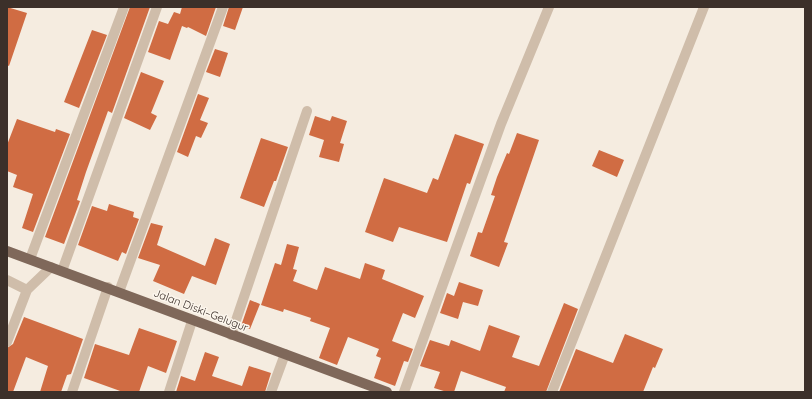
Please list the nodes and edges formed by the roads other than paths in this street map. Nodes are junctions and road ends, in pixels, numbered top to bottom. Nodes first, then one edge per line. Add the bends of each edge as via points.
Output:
1 (124, 7) edge
2 (157, 7) edge
3 (223, 7) edge
4 (549, 7) edge
5 (704, 7) edge
6 (307, 112) dead end
7 (7, 251) edge
8 (30, 259) junction
9 (51, 267) junction
10 (62, 271) junction
11 (7, 280) edge
12 (108, 288) junction
13 (27, 290) junction
14 (119, 292) junction
15 (192, 321) junction
16 (231, 335) junction
17 (7, 342) edge
18 (285, 354) junction
19 (72, 392) edge
20 (169, 392) edge
21 (271, 392) edge
22 (387, 392) edge
23 (404, 392) edge
24 (552, 392) edge

1 - 8 street
2 - 10 street
3 - 14 street
4 - 23 street via 501,124
5 - 24 street
6 - 16 street
7 - 8 main road, Jalan Diski–Gelugur
8 - 9 main road, Jalan Diski–Gelugur
9 - 10 main road, Jalan Diski–Gelugur
9 - 13 street
10 - 12 main road, Jalan Diski–Gelugur
11 - 13 street
12 - 14 main road, Jalan Diski–Gelugur
12 - 19 street
13 - 17 street
14 - 15 main road, Jalan Diski–Gelugur
15 - 16 main road, Jalan Diski–Gelugur
15 - 20 street
16 - 18 main road, Jalan Diski–Gelugur
18 - 21 street
18 - 22 main road, Jalan Diski–Gelugur

